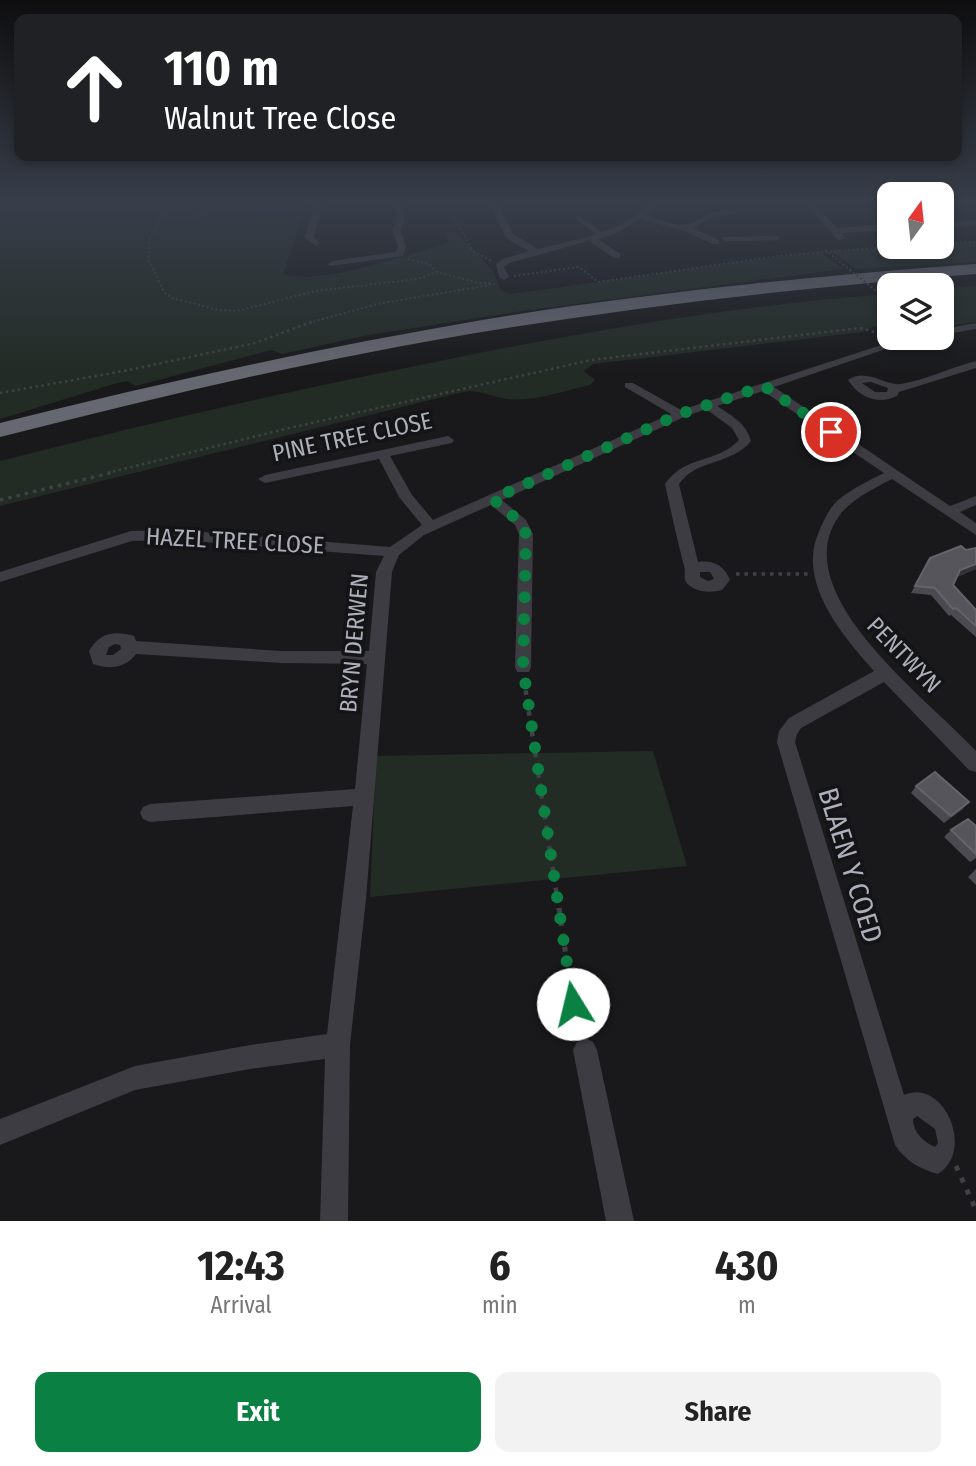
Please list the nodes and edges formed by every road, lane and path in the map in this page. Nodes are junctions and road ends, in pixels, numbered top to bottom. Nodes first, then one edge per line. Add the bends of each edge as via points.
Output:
1 (149, 261) edge
2 (353, 261) edge
3 (413, 261) edge
4 (491, 261) edge
5 (506, 261) edge
6 (747, 261) edge
7 (839, 261) edge
8 (333, 264) dead end
9 (499, 266) junction
10 (976, 269) edge
11 (437, 272) junction
12 (504, 277) joint
13 (976, 280) edge
14 (954, 282) edge
15 (877, 287) edge
16 (877, 291) edge
17 (976, 326) edge
18 (954, 330) edge
19 (877, 333) edge
20 (877, 350) edge
21 (976, 364) edge
22 (629, 384) dead end
23 (764, 386) junction
24 (898, 388) dead end
25 (0, 393) edge
26 (707, 405) junction
27 (680, 414) junction
28 (0, 430) edge
29 (448, 440) dead end
30 (0, 447) edge
31 (382, 453) junction
32 (893, 474) junction
33 (265, 479) dead end
34 (493, 499) junction
35 (0, 500) edge
36 (976, 500) edge
37 (949, 512) junction
38 (432, 527) junction
39 (976, 530) edge
40 (393, 552) junction
41 (721, 574) joint
42 (821, 574) junction
43 (0, 577) edge
44 (131, 647) dead end
45 (376, 658) junction
46 (523, 667) joint
47 (885, 673) junction
48 (976, 764) edge
49 (363, 797) junction
50 (150, 813) dead end
51 (338, 1045) junction
52 (584, 1050) joint
53 (900, 1123) junction
54 (0, 1132) edge
55 (950, 1152) junction
56 (976, 1210) edge
57 (334, 1221) edge
58 (620, 1221) edge

1 - 11 path via 172,299 237,311 316,291 417,279
2 - 8 street
3 - 11 path via 429,264
4 - 9 path
5 - 9 street
6 - 12 path via 598,282 579,267
7 - 16 path, bridge
9 - 12 street
10 - 28 highway via 719,292 492,325 228,377
11 - 25 path via 497,284 377,304 255,343
13 - 14 highway
15 - 30 highway via 655,313 504,337 223,393
17 - 18 street
19 - 35 path via 860,328 591,360
20 - 23 street, BRYN DERWEN
21 - 24 street
22 - 27 street via 648,389
23 - 26 street, BRYN DERWEN
23 - 32 street
26 - 27 street, BRYN DERWEN
26 - 41 street via 741,430 746,441 737,450 682,471 672,484 693,569 706,566
27 - 34 street, BRYN DERWEN
29 - 31 street, PINE TREE CLOSE
31 - 33 street, PINE TREE CLOSE
31 - 38 street via 405,497
32 - 37 street
32 - 42 street, PENTWYN via 856,494 835,513 821,544
34 - 38 street, BRYN DERWEN
34 - 46 street via 521,523 526,534
36 - 37 street
37 - 39 street
38 - 40 street, BRYN DERWEN
40 - 43 street, HAZEL TREE CLOSE via 146,535 117,538
40 - 45 street, BRYN DERWEN via 384,572
41 - 42 path
42 - 47 street, PENTWYN via 851,636
44 - 45 street
45 - 49 street, BRYN DERWEN
46 - 52 path via 573,1004
47 - 48 street, PENTWYN
47 - 53 street, BLAEN Y COED via 795,723 786,742
49 - 50 street
49 - 51 street, BRYN DERWEN
51 - 54 street via 135,1078
51 - 57 street, BRYN DERWEN
52 - 58 street
53 - 55 street via 906,1141 921,1157 938,1161
53 - 55 street via 900,1115 909,1105 932,1109 947,1124
55 - 56 path

